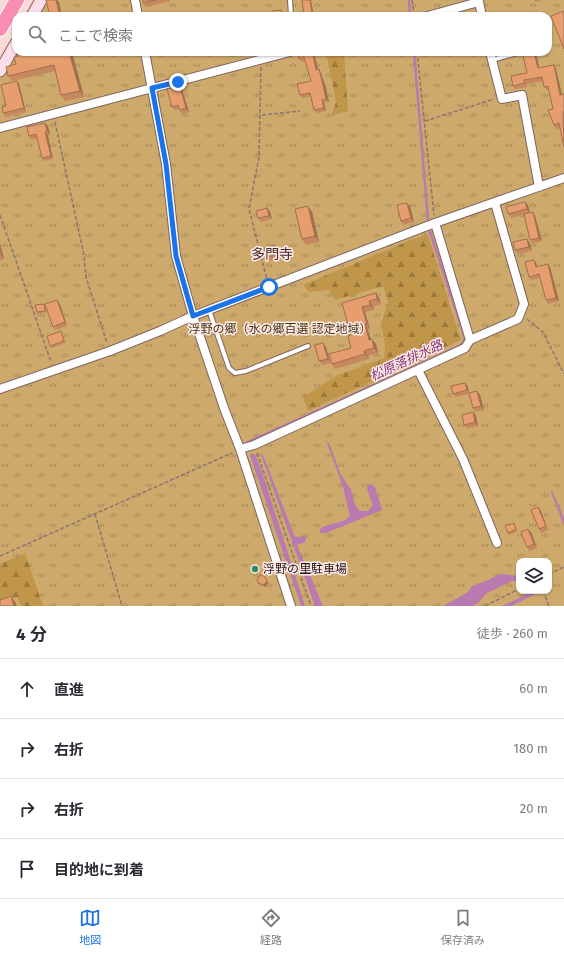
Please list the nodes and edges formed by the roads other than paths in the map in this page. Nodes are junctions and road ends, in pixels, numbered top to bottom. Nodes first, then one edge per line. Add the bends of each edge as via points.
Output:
1 (17, 0) edge
2 (41, 0) edge
3 (135, 0) edge
4 (290, 0) edge
5 (479, 1) edge
6 (34, 12) edge
7 (137, 12) edge
8 (291, 12) edge
9 (441, 12) edge
10 (481, 12) edge
11 (0, 29) edge
12 (12, 50) edge
13 (145, 56) edge
14 (273, 56) edge
15 (491, 56) edge
16 (0, 71) edge
17 (152, 88) junction
18 (0, 128) edge
19 (564, 178) edge
20 (539, 187) junction
21 (495, 203) junction
22 (435, 223) junction
23 (209, 310) junction
24 (193, 316) junction
25 (470, 340) junction
26 (308, 346) dead end
27 (418, 370) junction
28 (0, 390) edge
29 (240, 449) junction
30 (497, 543) dead end
31 (292, 606) edge

1 - 11 highway
2 - 6 street
3 - 7 street
4 - 8 lane
5 - 9 street
5 - 10 street
12 - 16 street
13 - 17 street
14 - 17 street
15 - 20 street via 502,99 522,95
17 - 18 street
17 - 24 street via 166,164 176,256
19 - 20 street
20 - 21 street
21 - 22 street
21 - 25 street via 524,304 518,319
22 - 23 street
22 - 25 street
23 - 24 street
23 - 26 lane via 229,368 235,373
24 - 28 street via 110,351
24 - 29 street
25 - 27 street via 465,348
27 - 29 street via 254,446
27 - 30 street via 463,459
29 - 31 street

